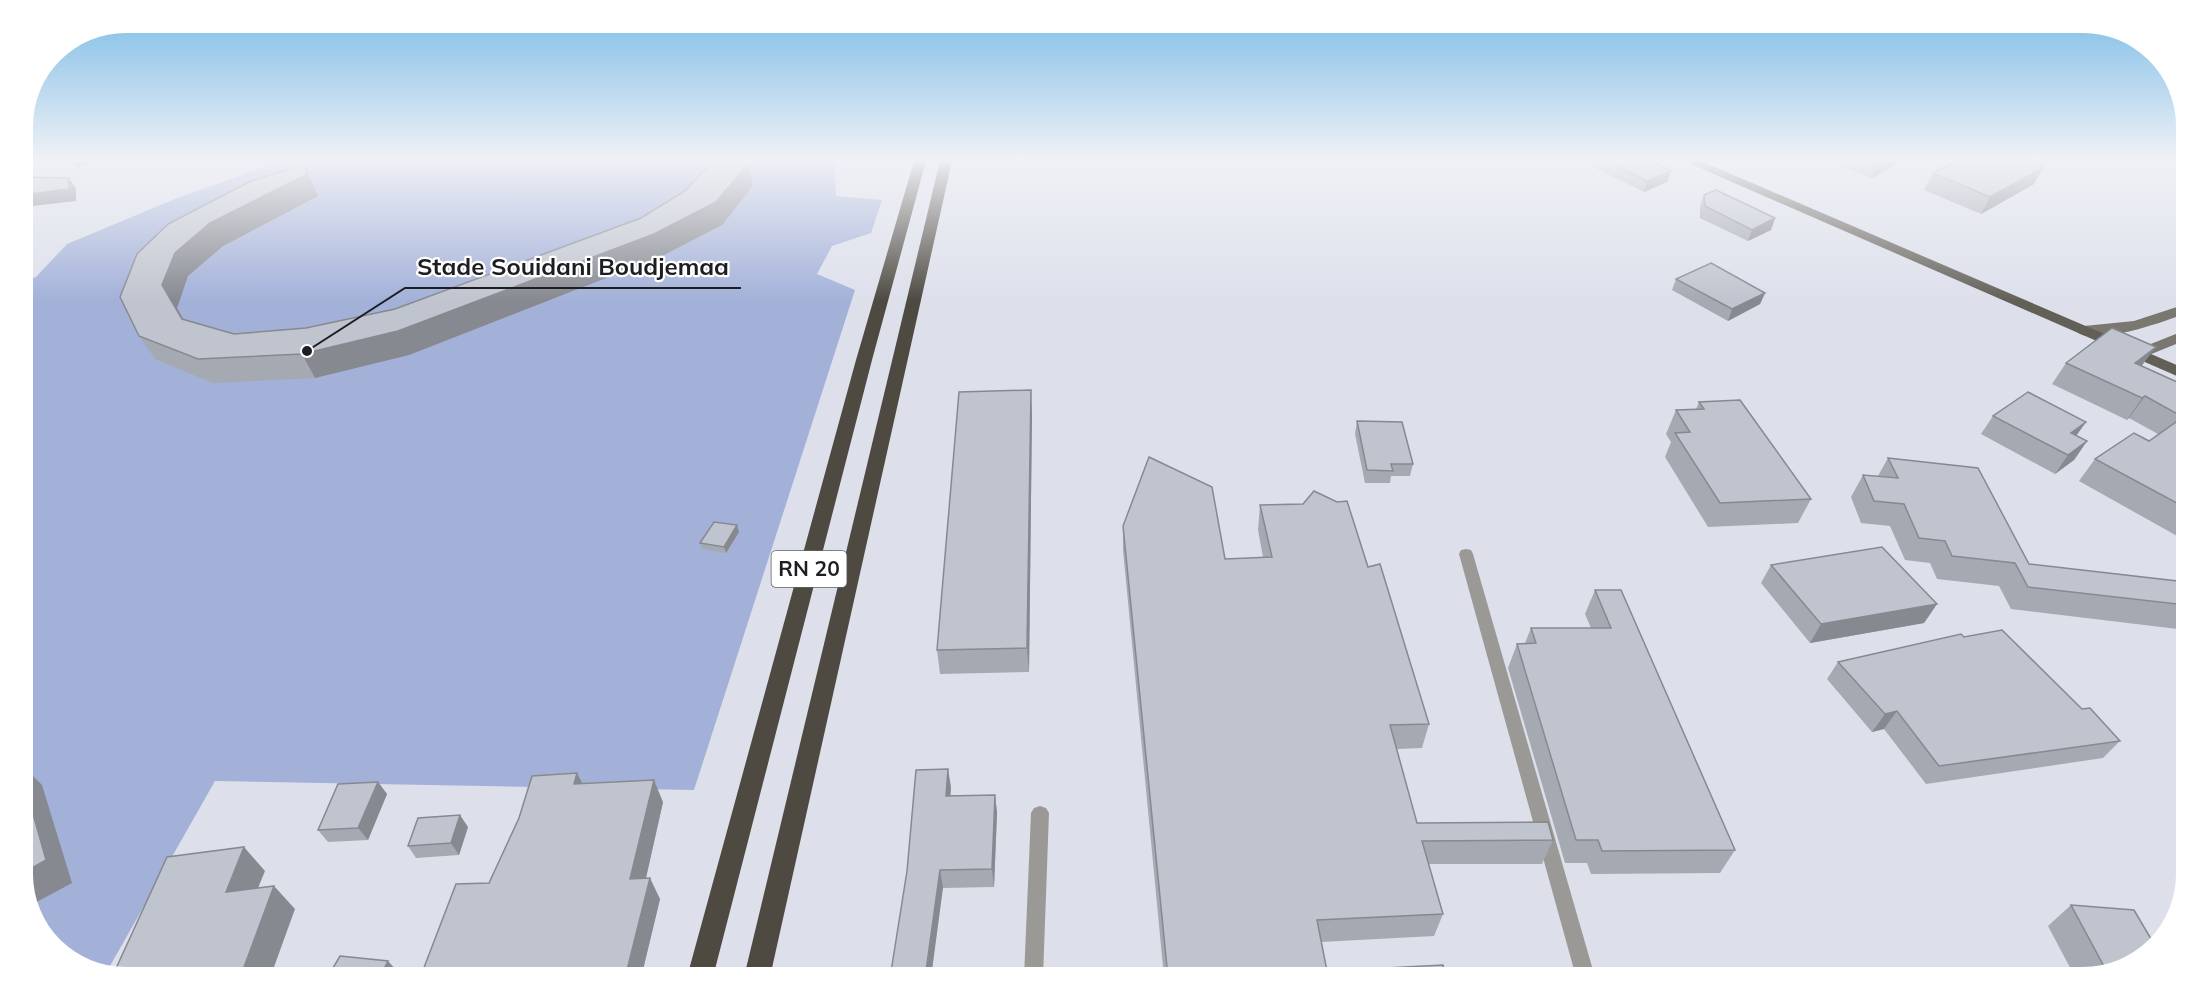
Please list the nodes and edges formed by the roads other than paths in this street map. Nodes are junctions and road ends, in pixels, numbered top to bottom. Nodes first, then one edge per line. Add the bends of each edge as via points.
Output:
1 (907, 208) edge
2 (935, 208) edge
3 (1798, 208) edge
4 (2176, 312) edge
5 (2084, 331) junction
6 (2176, 339) edge
7 (2139, 354) junction
8 (2176, 371) edge
9 (1466, 554) dead end
10 (1040, 813) dead end
11 (703, 967) edge
12 (760, 967) edge
13 (1033, 967) edge
14 (1583, 967) edge

1 - 11 highway, RN 20
2 - 12 highway, RN 20
3 - 5 main road
4 - 5 main road via 2120,330
5 - 7 main road
6 - 7 main road
7 - 8 main road
9 - 14 lane
10 - 13 lane

